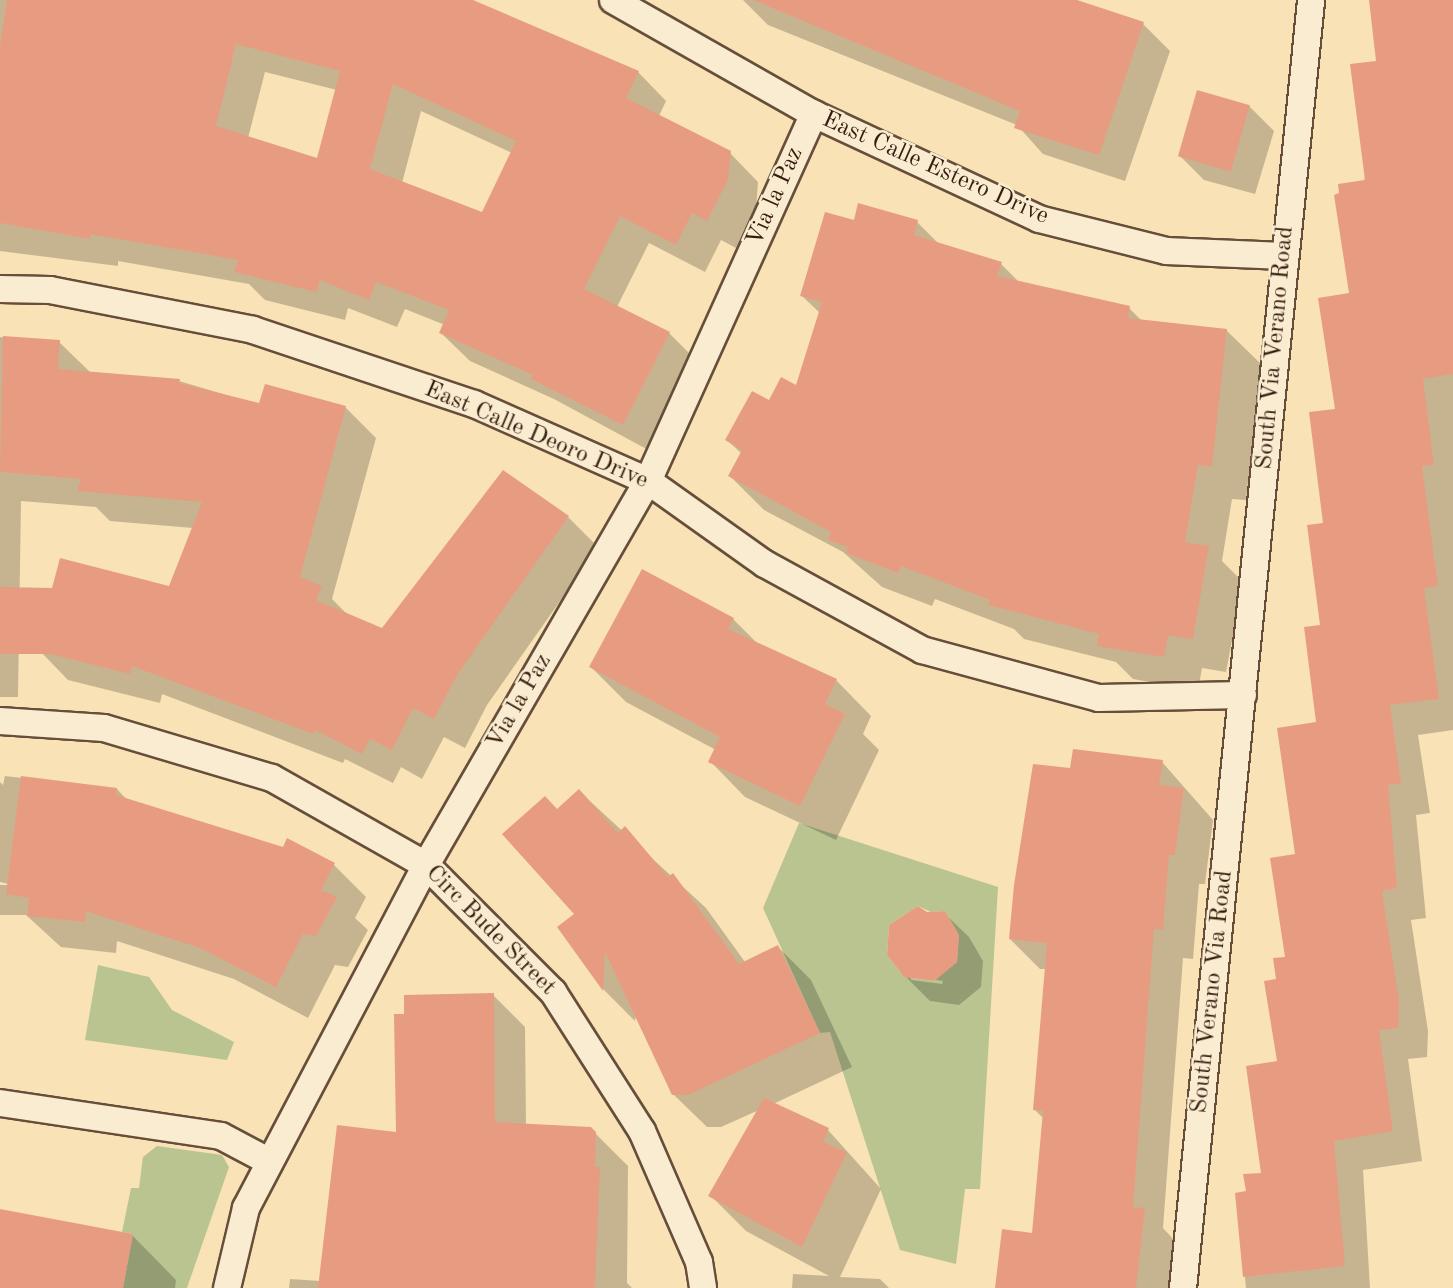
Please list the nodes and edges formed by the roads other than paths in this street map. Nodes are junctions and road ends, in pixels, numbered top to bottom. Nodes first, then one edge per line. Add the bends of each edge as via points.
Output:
1 (613, 0) edge
2 (1311, 0) edge
3 (814, 114) junction
4 (1284, 256) junction
5 (0, 289) edge
6 (648, 481) junction
7 (1243, 695) junction
8 (0, 721) edge
9 (426, 864) junction
10 (0, 1103) edge
11 (270, 1162) junction
12 (227, 1288) edge
13 (703, 1288) edge
14 (1183, 1288) edge

1 - 3 lane, East Calle Estero Drive
2 - 4 lane, South Via Verano Road
3 - 4 lane, East Calle Estero Drive via 1039,219 1166,251
3 - 6 lane, Via la Paz
4 - 7 lane, South Via Verano Road
5 - 6 lane, East Calle Deoro Drive via 50,289 253,330 474,404
6 - 7 lane, East Calle Deoro Drive via 765,564 922,650 1099,698
6 - 9 lane, Via la Paz
7 - 14 lane, South Verano Via Road
8 - 9 lane, Circ Bude Street via 104,728 272,778
9 - 11 lane, Via la Paz
9 - 13 lane, Circ Bude Street via 553,992 642,1131 699,1262
10 - 11 lane via 222,1136
11 - 12 lane, Via la Paz via 246,1208

